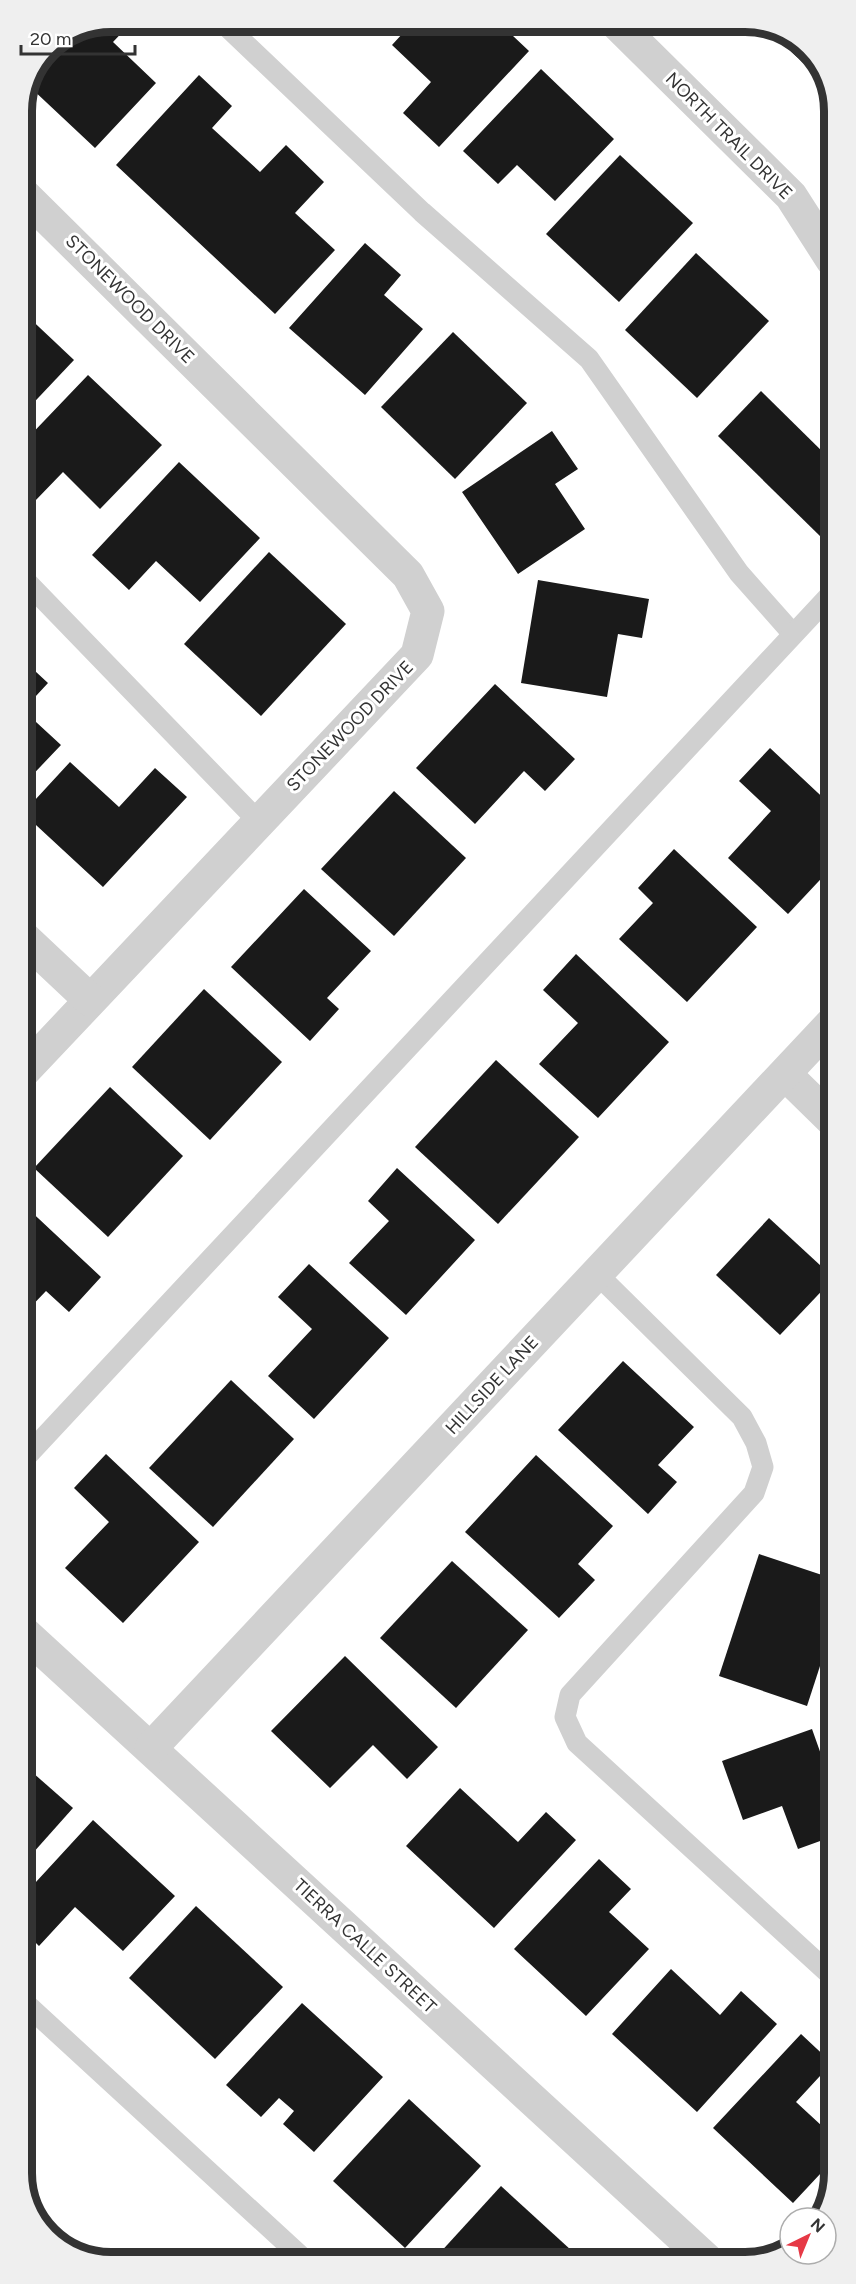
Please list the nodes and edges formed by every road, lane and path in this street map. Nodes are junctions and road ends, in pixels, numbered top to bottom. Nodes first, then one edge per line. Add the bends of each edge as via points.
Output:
1 (233, 32) edge
2 (625, 32) edge
3 (32, 203) edge
4 (824, 248) edge
5 (32, 587) edge
6 (824, 601) edge
7 (793, 634) junction
8 (259, 822) junction
9 (32, 945) edge
10 (90, 1000) junction
11 (824, 1032) edge
12 (32, 1061) edge
13 (785, 1074) junction
14 (824, 1112) edge
15 (597, 1274) junction
16 (32, 1450) edge
17 (32, 1640) edge
18 (151, 1748) junction
19 (824, 1969) edge
20 (32, 2009) edge
21 (295, 2252) edge
22 (698, 2252) edge

1 - 7 lane via 422,212 589,359 739,573
2 - 4 street, NORTH TRAIL DRIVE via 791,196
3 - 8 street, STONEWOOD DRIVE via 408,575 428,611 417,655
5 - 8 lane
6 - 7 lane
7 - 16 lane
8 - 10 street, STONEWOOD DRIVE
9 - 10 street
10 - 12 street, STONEWOOD DRIVE
11 - 13 street, HILLSIDE LANE
13 - 14 street
13 - 15 street, HILLSIDE LANE
15 - 18 street, HILLSIDE LANE
15 - 19 lane via 742,1417 763,1467 754,1493 570,1695 566,1717 577,1743
17 - 18 street, TIERRA CALLE STREET
18 - 22 street, TIERRA CALLE STREET
20 - 21 lane

